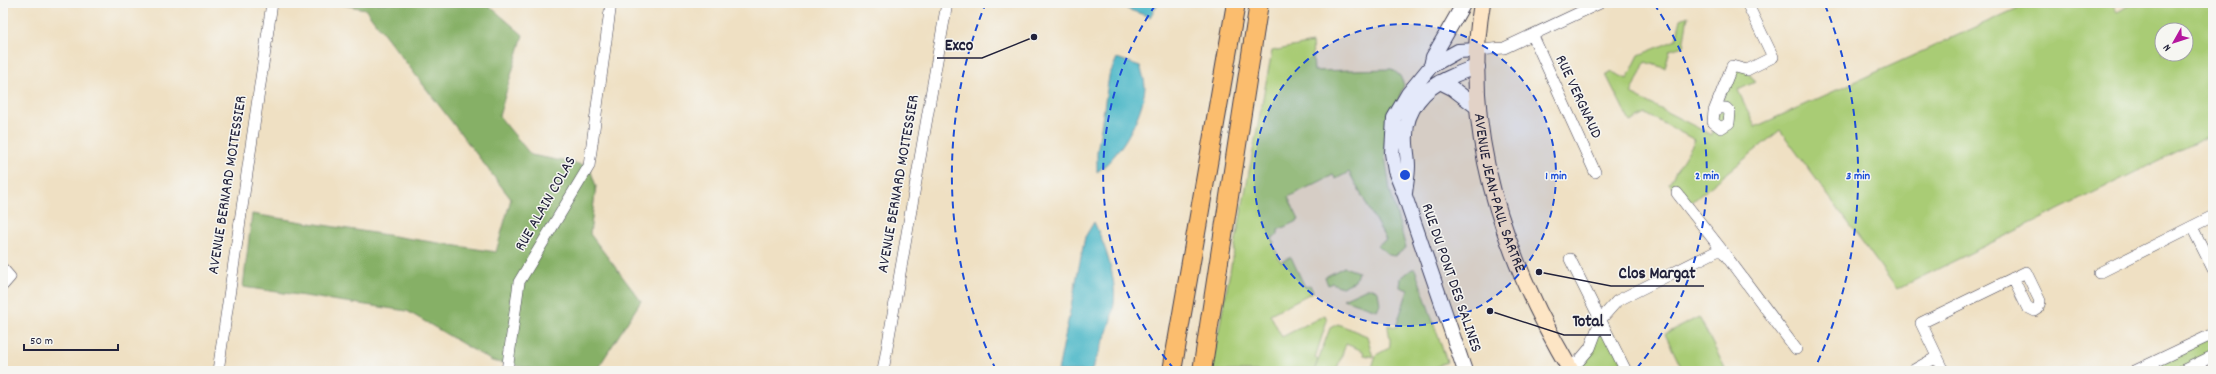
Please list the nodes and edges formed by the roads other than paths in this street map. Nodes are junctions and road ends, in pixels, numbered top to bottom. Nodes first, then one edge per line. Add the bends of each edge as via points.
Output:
1 (272, 3) edge
2 (611, 3) edge
3 (947, 3) edge
4 (1236, 3) edge
5 (1258, 3) edge
6 (1464, 3) edge
7 (1482, 3) edge
8 (1600, 3) edge
9 (1747, 3) edge
10 (1533, 36) junction
11 (1478, 50) junction
12 (1431, 66) junction
13 (1478, 67) junction
14 (1440, 82) junction
15 (1421, 88) junction
16 (1478, 108) junction
17 (1714, 111) dead end
18 (1595, 172) dead end
19 (1677, 193) dead end
20 (2213, 216) edge
21 (2192, 227) junction
22 (1721, 249) junction
23 (1570, 259) dead end
24 (2213, 269) edge
25 (2099, 273) dead end
26 (2012, 278) dead end
27 (1601, 319) junction
28 (2213, 334) edge
29 (1796, 349) dead end
30 (2213, 356) edge
31 (1937, 357) junction
32 (1570, 369) edge
33 (218, 371) edge
34 (507, 371) edge
35 (883, 371) edge
36 (1172, 371) edge
37 (1202, 371) edge
38 (1465, 371) edge
39 (1626, 371) edge
40 (1912, 371) edge
41 (1944, 371) edge
42 (2136, 371) edge
43 (2182, 371) edge

1 - 33 street, AVENUE BERNARD MOITESSIER
2 - 34 street, RUE ALAIN COLAS via 589,166 519,282
3 - 35 street, AVENUE BERNARD MOITESSIER
4 - 36 highway
5 - 37 highway
6 - 12 street, RUE DU PONT DES SALINES via 1433,57
7 - 11 main road, AVENUE JEAN-PAUL SARTRE
8 - 10 street
9 - 17 street via 1773,57 1747,70 1732,66
10 - 11 street via 1504,48
10 - 18 street, RUE VERGNAUD
11 - 12 street, RUE DU PONT DES SALINES via 1458,51
11 - 13 main road, AVENUE JEAN-PAUL SARTRE
12 - 15 street, RUE DU PONT DES SALINES
13 - 14 street, RUE DU PONT DES SALINES via 1470,68
13 - 16 main road, AVENUE JEAN-PAUL SARTRE
14 - 15 street, RUE DU PONT DES SALINES
14 - 16 street
15 - 38 street, RUE DU PONT DES SALINES via 1407,127 1408,166 1405,196
16 - 32 main road, AVENUE JEAN-PAUL SARTRE via 1488,172 1509,246
19 - 22 street
20 - 21 street
21 - 24 street
21 - 25 street
22 - 27 street via 1617,301
22 - 29 street
23 - 27 street
26 - 31 street via 1920,323
27 - 32 street via 1590,348
27 - 39 street
28 - 42 street
30 - 43 street
31 - 40 street
31 - 41 street

